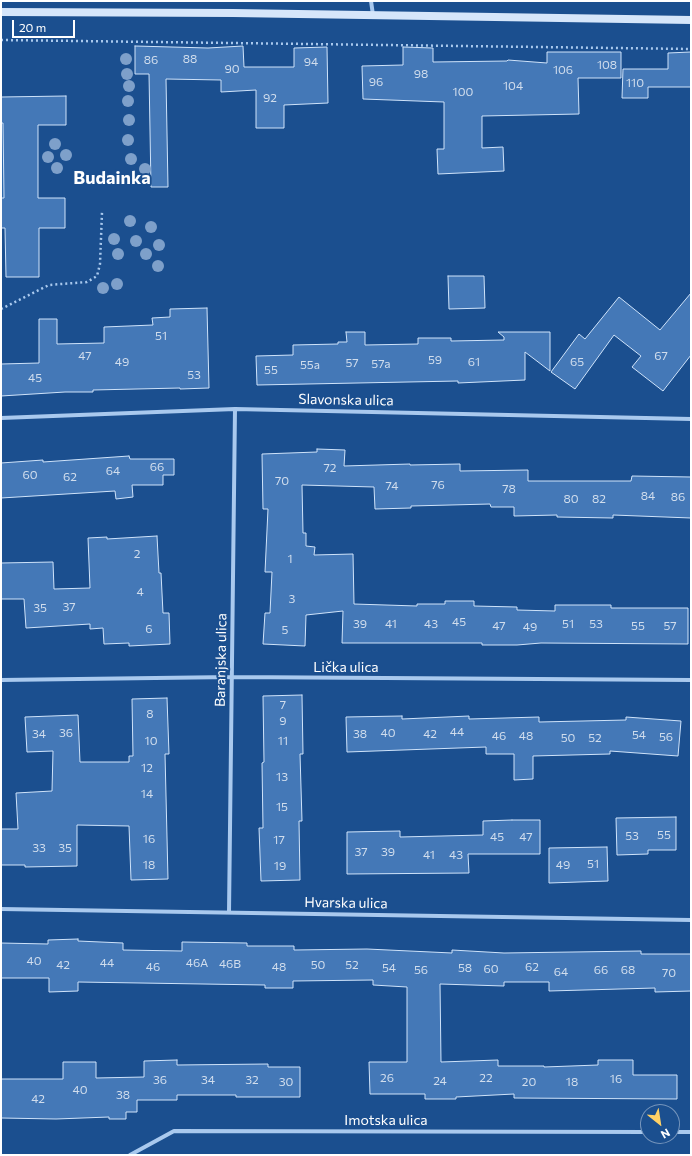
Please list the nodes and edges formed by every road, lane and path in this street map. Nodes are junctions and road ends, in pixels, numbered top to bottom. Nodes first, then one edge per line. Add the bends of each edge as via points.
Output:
1 (371, 1) edge
2 (1, 12) edge
3 (373, 15) junction
4 (691, 20) edge
5 (1, 40) edge
6 (691, 49) edge
7 (102, 212) dead end
8 (1, 309) edge
9 (235, 409) junction
10 (1, 418) edge
11 (691, 419) edge
12 (232, 677) junction
13 (1, 680) edge
14 (691, 680) edge
15 (1, 909) edge
16 (229, 912) junction
17 (691, 920) edge
18 (640, 1132) edge
19 (680, 1132) edge
20 (691, 1132) edge
21 (130, 1155) edge

1 - 3 street
2 - 3 main road
3 - 4 main road
5 - 6 path
7 - 8 path via 100,264 97,276 87,282 49,285
9 - 10 street, Slavonska ulica
9 - 11 street, Slavonska ulica
9 - 12 street, Baranjska ulica
12 - 13 street, Lička ulica
12 - 14 street, Lička ulica
12 - 16 street, Baranjska ulica
15 - 16 street, Hvarska ulica
16 - 17 street, Hvarska ulica
18 - 21 street, Imotska ulica via 174,1131
19 - 20 street

